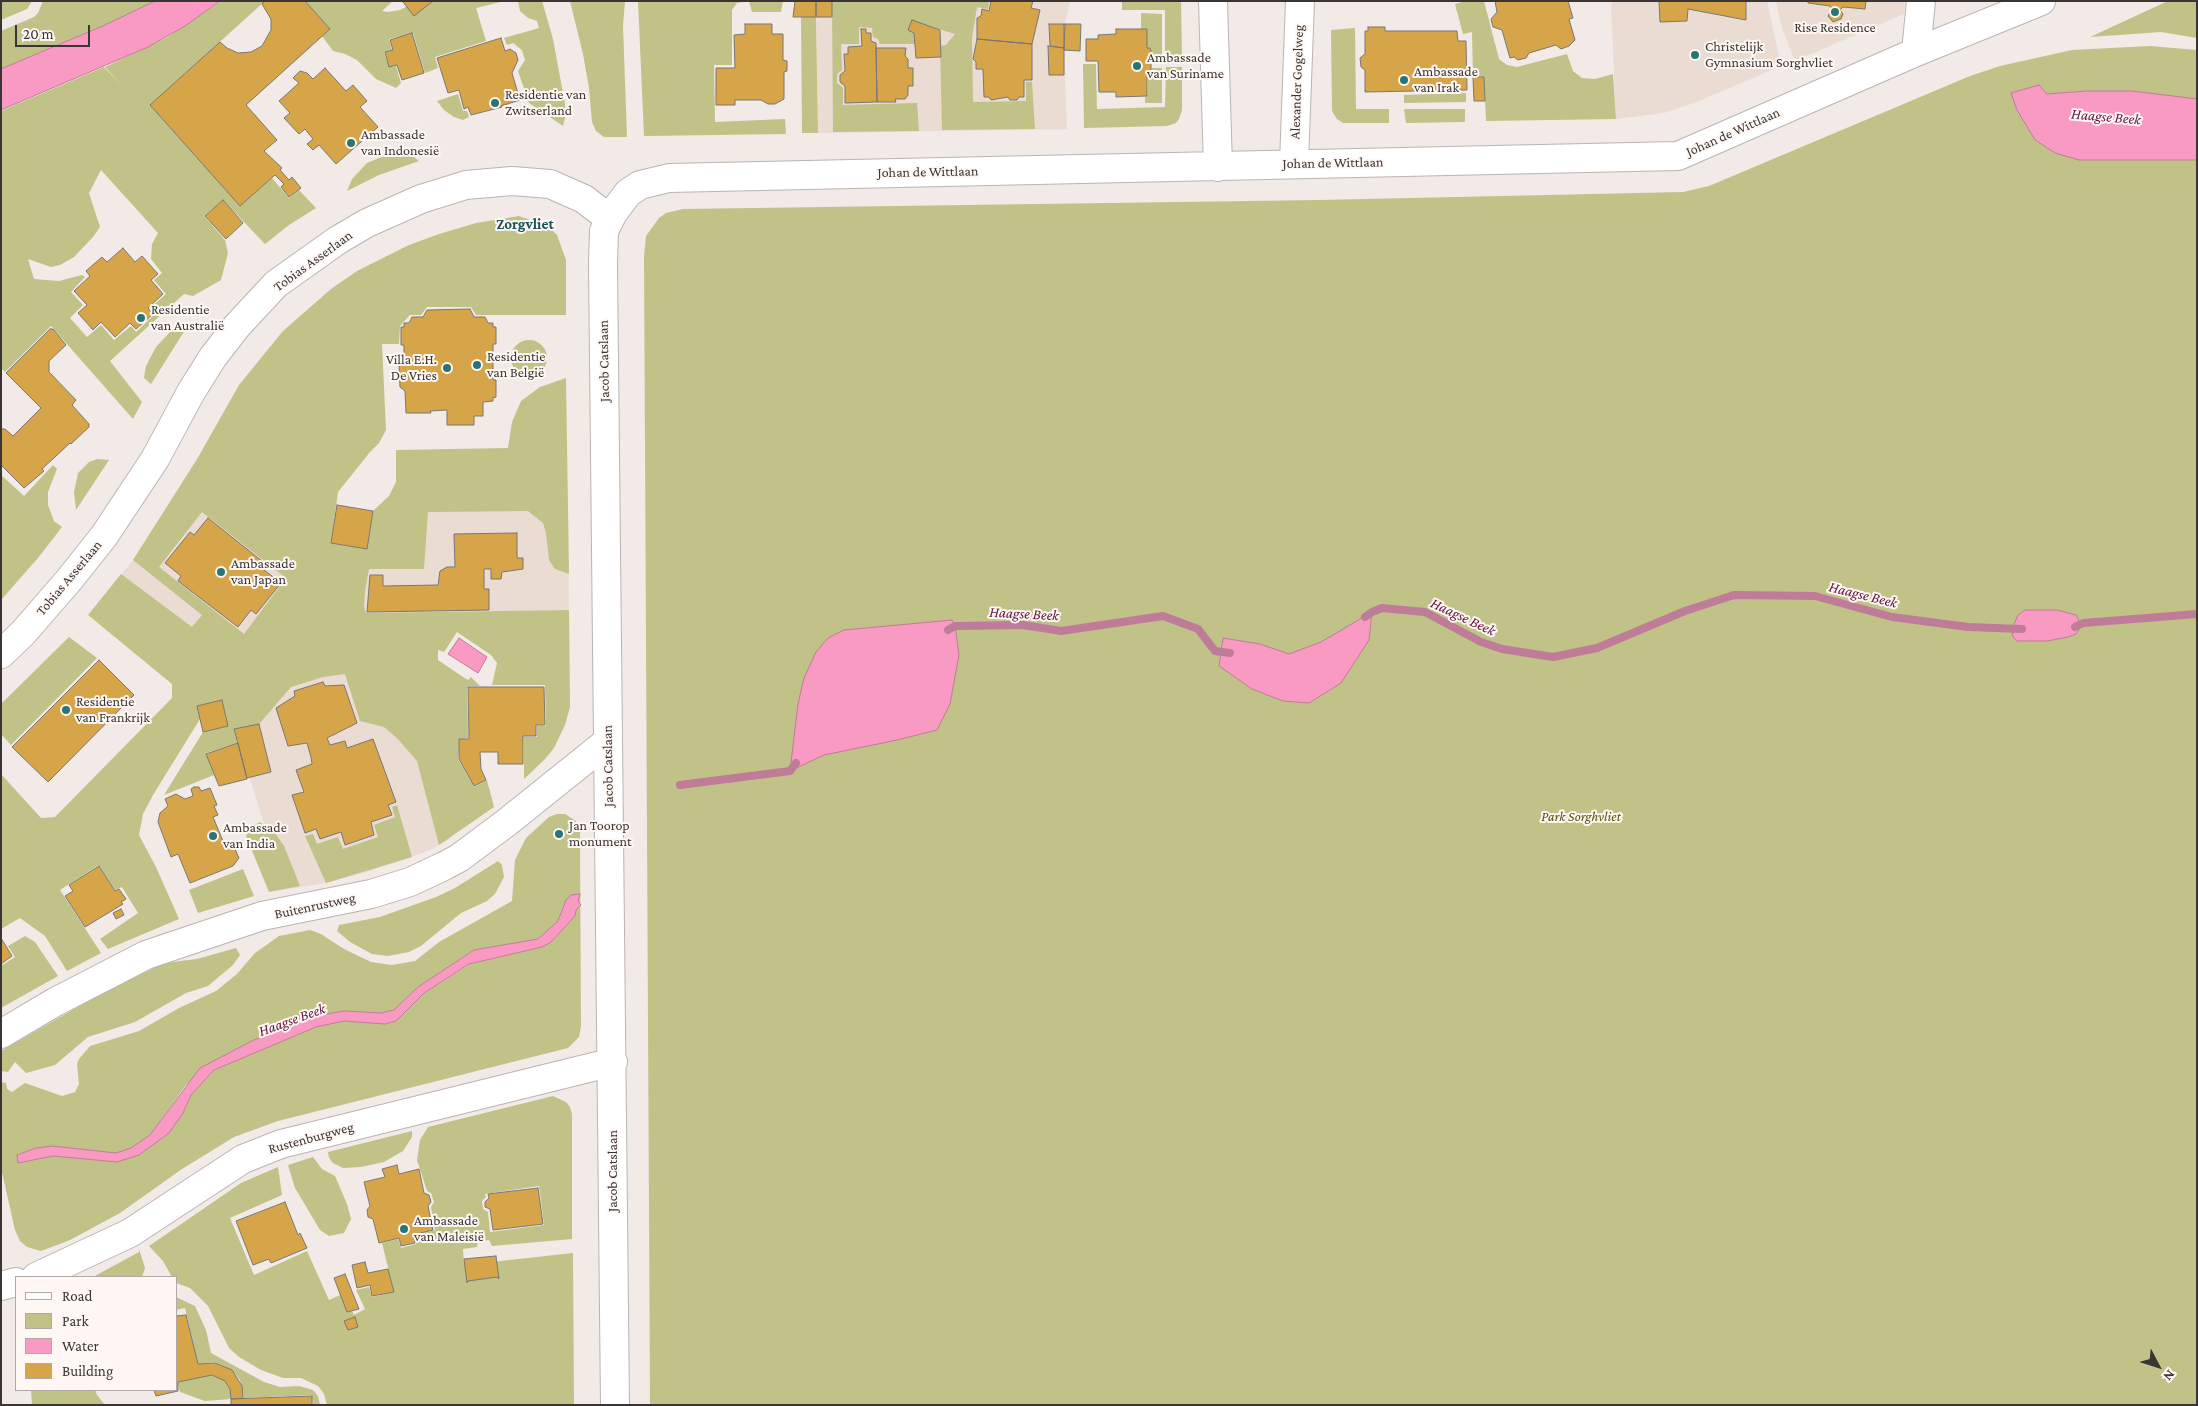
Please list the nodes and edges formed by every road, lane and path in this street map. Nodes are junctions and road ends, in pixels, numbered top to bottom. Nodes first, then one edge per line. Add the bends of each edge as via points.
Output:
1 (1213, 1) edge
2 (1300, 1) edge
3 (1921, 1) edge
4 (2041, 1) edge
5 (1916, 52) junction
6 (1294, 163) junction
7 (1218, 167) junction
8 (610, 219) junction
9 (1, 654) edge
10 (607, 742) junction
11 (1, 1034) edge
12 (613, 1062) junction
13 (38, 1276) edge
14 (15, 1282) edge
15 (1, 1286) edge
16 (615, 1405) edge

1 - 7 street
2 - 6 street, Alexander Gogelweg
3 - 5 street
4 - 5 street, Johan de Wittlaan
5 - 6 street, Johan de Wittlaan via 1678,156
6 - 7 street, Johan de Wittlaan
7 - 8 street, Johan de Wittlaan via 669,178 640,185 628,194
8 - 9 street, Tobias Asserlaan via 584,199 550,184 512,181 466,185 421,199 367,223 276,284 213,357 156,459 104,536 64,587
8 - 10 street, Jacob Catslaan via 604,231 603,264
10 - 11 street, Buitenrustweg via 491,835 444,866 410,882 371,894 262,916 146,955
10 - 12 street, Jacob Catslaan
12 - 13 street, Rustenburgweg via 281,1144 243,1159 130,1233
12 - 16 street, Jacob Catslaan
14 - 15 street

